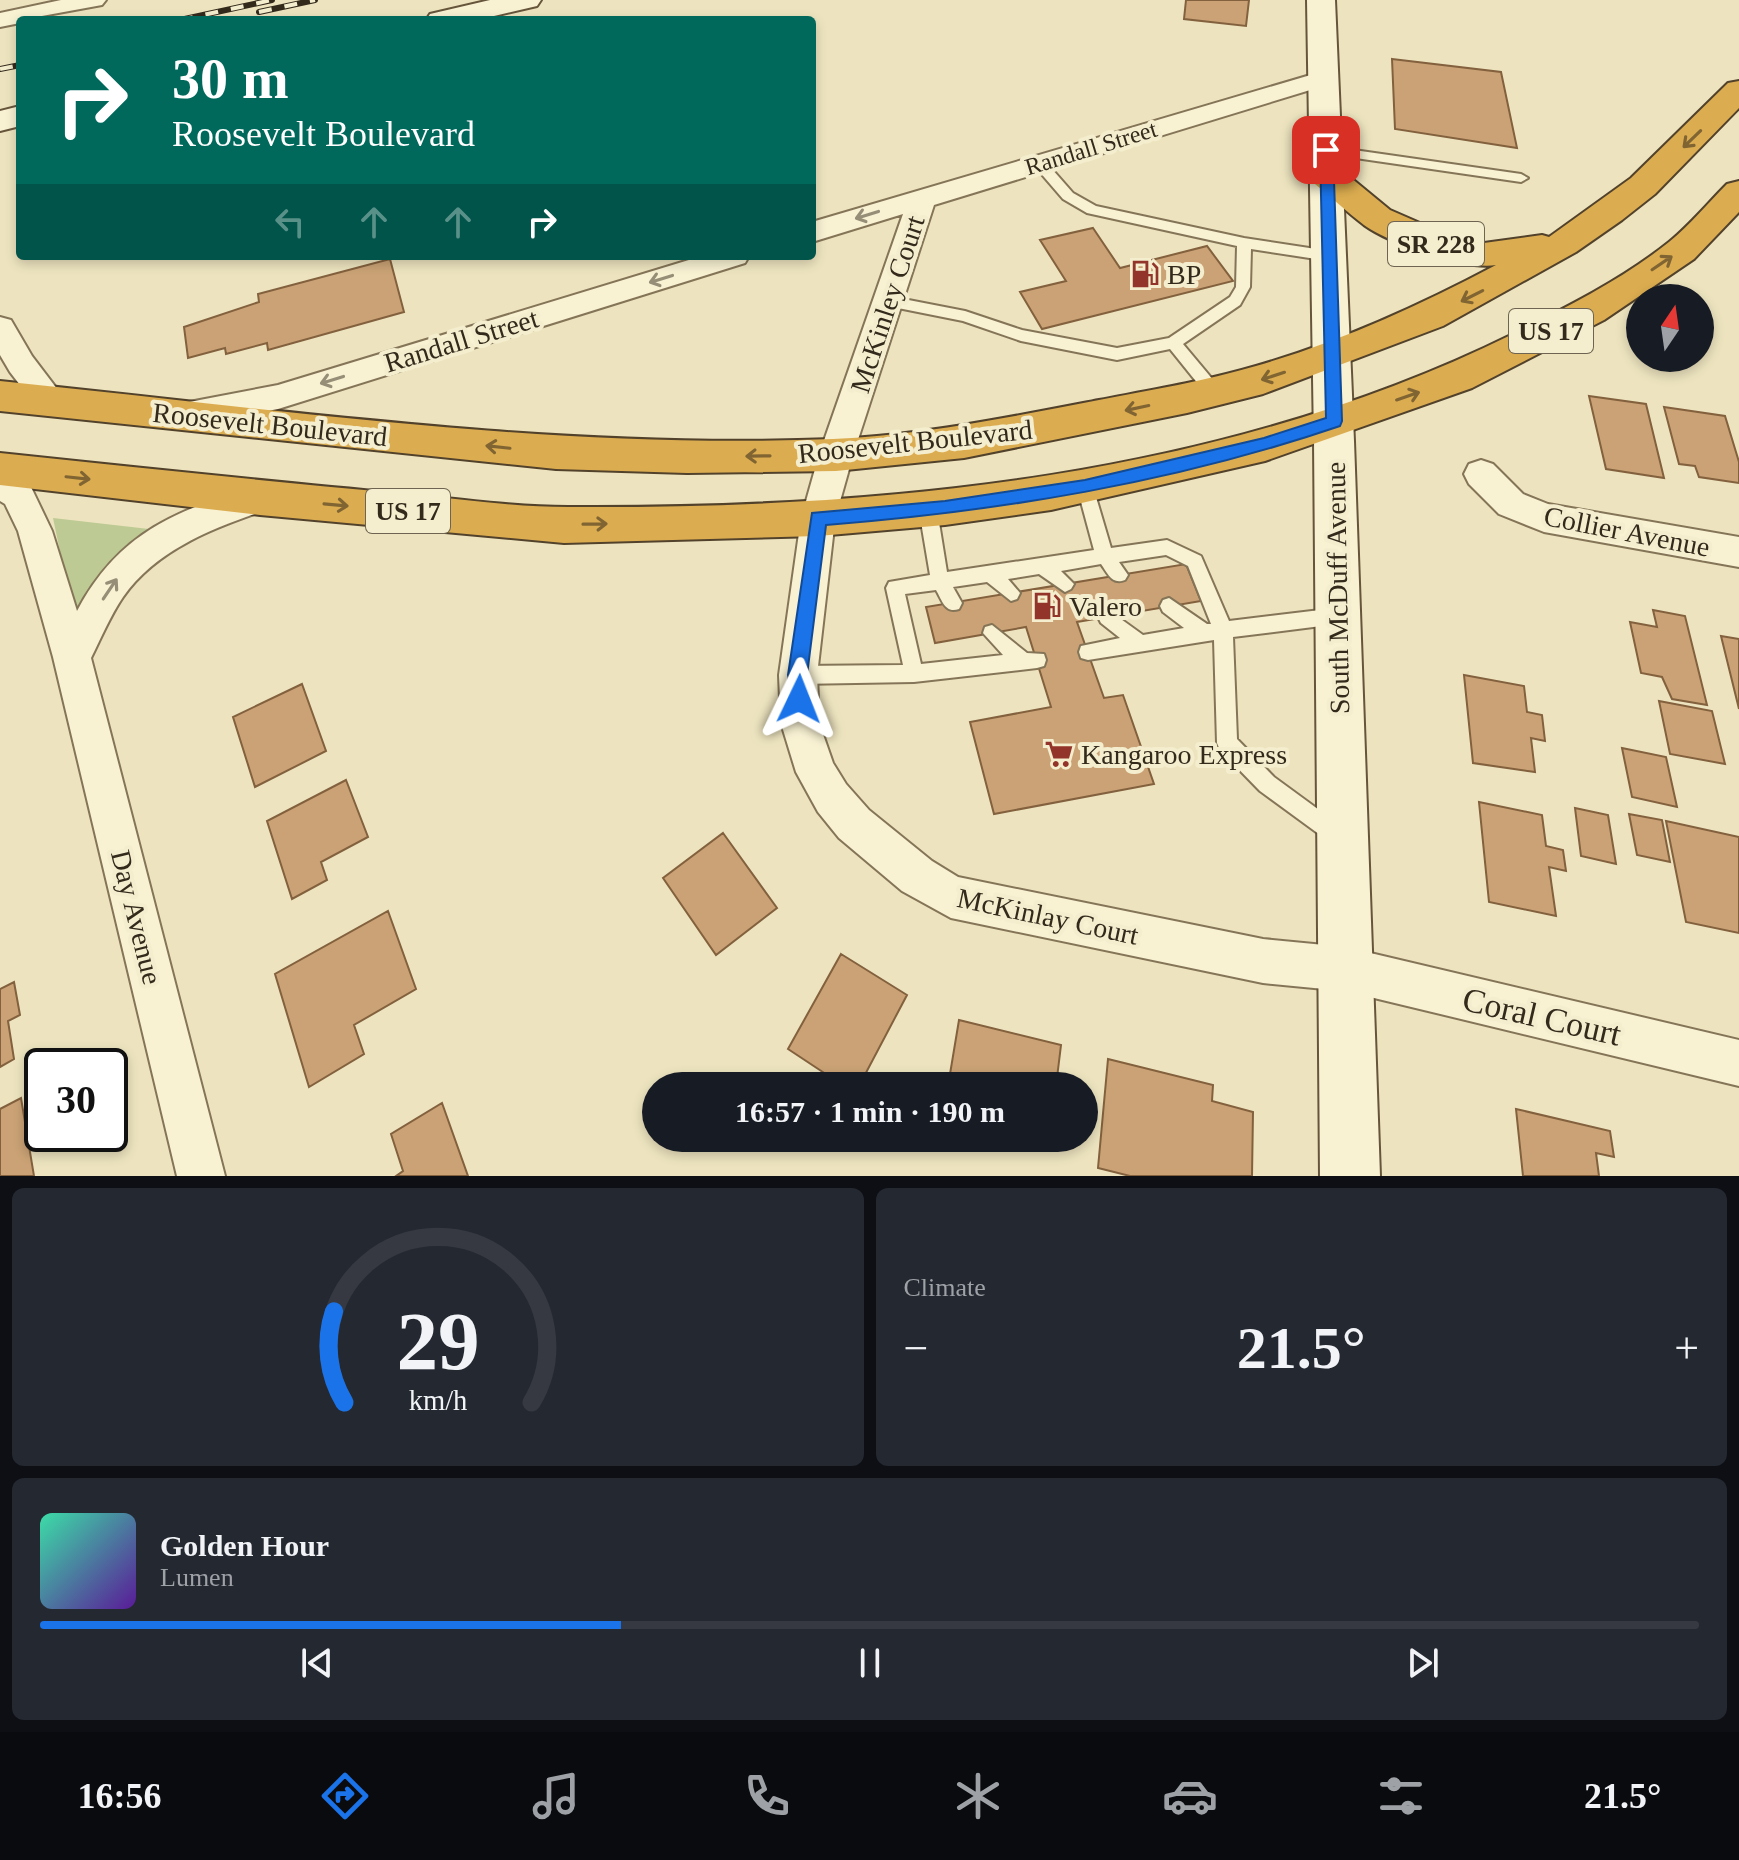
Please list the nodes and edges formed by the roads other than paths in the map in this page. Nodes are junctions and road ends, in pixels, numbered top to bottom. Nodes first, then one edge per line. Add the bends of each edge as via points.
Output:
1 (94, 0) edge
2 (527, 0) edge
3 (1321, 0) edge
4 (50, 4) edge
5 (457, 16) edge
6 (0, 20) edge
7 (1324, 78) junction
8 (1739, 90) edge
9 (1039, 163) junction
10 (1327, 163) junction
11 (1521, 178) dead end
12 (1739, 192) edge
13 (922, 199) junction
14 (816, 231) edge
15 (1244, 243) junction
16 (1564, 244) junction
17 (1329, 256) junction
18 (722, 260) edge
19 (888, 301) junction
20 (0, 328) edge
21 (1173, 343) junction
22 (1333, 356) junction
23 (1213, 391) junction
24 (0, 396) edge
25 (51, 402) junction
26 (184, 415) junction
27 (1334, 421) junction
28 (836, 455) junction
29 (0, 469) edge
30 (1481, 474) dead end
31 (0, 483) edge
32 (1085, 487) junction
33 (260, 498) junction
34 (928, 510) junction
35 (818, 519) junction
36 (1739, 552) edge
37 (1104, 555) junction
38 (1041, 565) junction
39 (990, 573) junction
40 (1119, 575) dead end
41 (940, 581) junction
42 (1065, 584) dead end
43 (1011, 593) dead end
44 (953, 603) dead end
45 (1169, 606) dead end
46 (1337, 616) junction
47 (1107, 617) dead end
48 (1213, 631) junction
49 (992, 633) dead end
50 (1140, 643) junction
51 (1090, 649) dead end
52 (72, 657) junction
53 (914, 673) junction
54 (798, 675) junction
55 (1342, 839) junction
56 (1345, 969) junction
57 (1739, 1063) edge
58 (201, 1176) edge
59 (1350, 1176) edge

1 - 4 street
2 - 5 main road
3 - 7 main road, South McDuff Avenue
4 - 6 street
7 - 9 street, Randall Street
7 - 10 main road, South McDuff Avenue
8 -> 16 highway, Roosevelt Boulevard / US 17 via 1643,186
9 - 13 street, Randall Street
9 - 15 lane via 1068,196 1092,210
10 - 11 lane
10 - 16 highway, SR 228 via 1378,218 1444,247 1484,255
10 - 17 main road, South McDuff Avenue
27 -> 12 highway, US 17 via 1458,378 1591,311 1682,250
13 -> 14 street, Randall Street
13 - 19 street, McKinley Court
15 - 17 lane
15 - 21 lane via 1243,287 1235,301
16 -> 22 highway, Roosevelt Boulevard / US 17 via 1430,317
17 - 22 main road, South McDuff Avenue
18 -> 26 street, Randall Street via 278,397
19 - 21 lane via 1117,354
19 - 28 street, McKinley Court
20 - 25 street
21 - 23 lane
22 -> 23 highway, Roosevelt Boulevard / US 17
22 - 27 main road, South McDuff Avenue
23 -> 28 highway, Roosevelt Boulevard / US 17 via 964,442
24 - 25 highway, Roosevelt Boulevard / US 17
25 - 26 highway, Roosevelt Boulevard / US 17
28 -> 26 highway, Roosevelt Boulevard / US 17 via 556,453
27 - 32 highway, US 17 via 1265,445
27 - 46 main road, South McDuff Avenue
28 - 35 street, McKinley Court
29 -> 33 highway, US 17
30 - 36 street, Collier Avenue via 1511,504 1544,518
31 - 52 street, Day Avenue via 18,495 35,531
32 - 34 highway, US 17
32 - 37 lane
33 -> 35 highway, US 17 via 564,525
52 -> 33 street via 112,583 151,547 207,516
34 - 35 highway, US 17
34 - 41 lane
35 - 54 street, McKinlay Court
37 - 38 lane
37 - 40 lane
37 - 48 lane via 1167,547 1195,561
38 - 39 lane
38 - 42 lane
39 - 41 lane
39 - 43 lane
41 - 44 lane
41 - 53 lane via 895,588
45 - 48 lane
46 - 48 lane
46 - 55 main road, South McDuff Avenue
47 - 50 lane
48 - 50 lane
48 - 55 lane via 1227,743 1267,784
49 - 53 lane via 1030,661
50 - 51 lane
52 - 58 street, Day Avenue
53 - 54 lane
54 - 56 street, McKinlay Court via 800,723 816,772 832,798 864,833 951,897 1263,961
55 - 56 main road, South McDuff Avenue
56 - 57 street, Coral Court
56 - 59 main road, South McDuff Avenue

